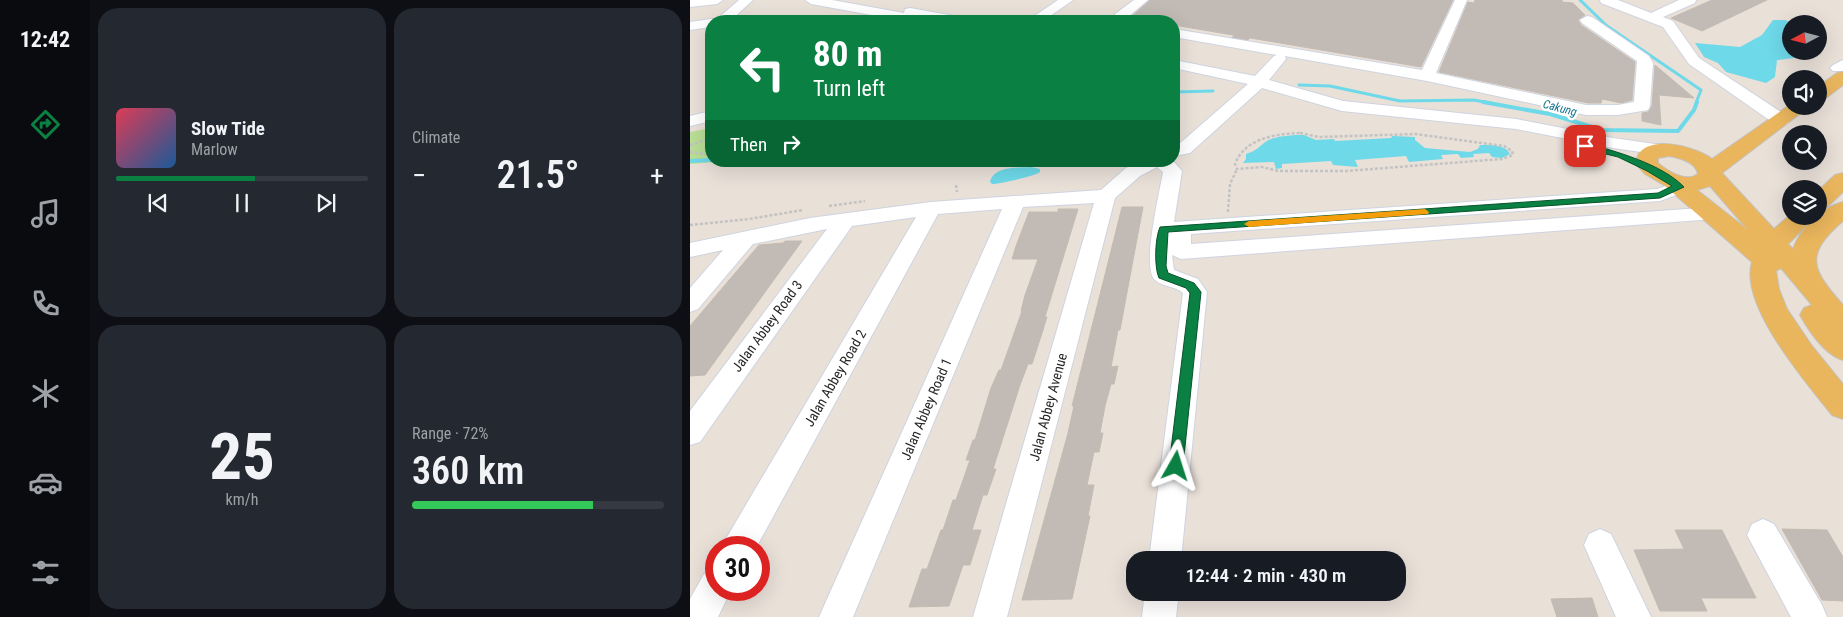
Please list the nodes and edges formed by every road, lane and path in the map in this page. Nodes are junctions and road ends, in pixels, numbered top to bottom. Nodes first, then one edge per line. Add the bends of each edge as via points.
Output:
1 (717, 0) edge
2 (747, 0) edge
3 (758, 0) edge
4 (811, 0) edge
5 (847, 0) edge
6 (1067, 0) edge
7 (1081, 0) edge
8 (1142, 0) edge
9 (1461, 0) edge
10 (1606, 0) edge
11 (1613, 0) edge
12 (1690, 0) edge
13 (690, 3) edge
14 (729, 15) edge
15 (742, 15) edge
16 (893, 15) edge
17 (928, 15) edge
18 (1043, 15) edge
19 (1059, 15) edge
20 (1123, 15) edge
21 (1653, 17) junction
22 (1587, 20) dead end
23 (705, 24) edge
24 (690, 26) edge
25 (1180, 34) edge
26 (1279, 59) dead end
27 (1180, 66) edge
28 (1842, 69) edge
29 (1180, 72) edge
30 (1195, 75) junction
31 (1827, 75) edge
32 (1427, 76) junction
33 (1180, 78) edge
34 (1247, 84) junction
35 (1827, 85) edge
36 (1782, 108) edge
37 (1782, 114) edge
38 (1776, 116) junction
39 (705, 117) edge
40 (690, 121) edge
41 (1180, 135) edge
42 (705, 140) edge
43 (690, 145) edge
44 (1180, 150) edge
45 (1669, 150) junction
46 (690, 152) edge
47 (705, 154) edge
48 (1151, 167) edge
49 (1168, 167) edge
50 (1237, 169) junction
51 (1650, 169) junction
52 (1709, 172) junction
53 (1843, 180) edge
54 (1676, 184) junction
55 (1112, 191) junction
56 (1827, 195) edge
57 (1614, 199) junction
58 (1015, 202) junction
59 (931, 208) junction
60 (1470, 209) junction
61 (1843, 209) edge
62 (1701, 214) dead end
63 (1228, 215) dead end
64 (1341, 218) junction
65 (1631, 219) junction
66 (845, 220) junction
67 (1796, 225) edge
68 (1172, 229) junction
69 (1481, 230) junction
70 (745, 239) junction
71 (1349, 240) junction
72 (690, 250) edge
73 (1770, 252) junction
74 (1809, 283) junction
75 (690, 303) edge
76 (1838, 315) edge
77 (1843, 349) edge
78 (1843, 406) edge
79 (690, 432) edge
80 (1763, 535) dead end
81 (745, 536) edge
82 (1600, 545) dead end
83 (1166, 551) edge
84 (708, 601) edge
85 (1161, 601) edge
86 (699, 617) edge
87 (836, 617) edge
88 (990, 617) edge
89 (1159, 617) edge
90 (1634, 617) edge
91 (1810, 617) edge

1 - 13 street
2 - 14 street
3 - 15 street
4 - 16 street
5 - 17 street
6 - 18 street
7 - 19 street
8 - 20 street
9 - 32 street
10 - 21 street
11 - 21 street
12 - 21 street
21 - 38 street via 1671,27 1694,61
22 - 32 street via 1644,59 1642,106 1586,110
23 - 24 street
25 - 32 street
26 - 34 street
27 - 34 street
28 - 31 main road
28 - 35 main road
29 - 30 street
30 - 33 street
30 - 34 street
34 - 41 street
34 - 44 street
34 - 45 street via 1342,106 1516,124 1612,143
34 - 51 street via 1328,111 1570,142 1621,155
36 - 38 main road
37 - 38 main road
38 - 45 main road via 1714,144
38 - 52 main road
39 - 40 street
42 - 43 path
45 - 51 main road via 1655,151 1647,156
45 - 52 main road via 1697,159
46 - 47 path
48 - 55 street via 1144,176
49 - 68 street via 1173,171
50 - 50 path via 1235,164 1239,154 1260,140 1300,132 1319,137 1415,134 1504,146 1513,155 1502,159 1346,171
50 - 63 path via 1230,184
51 - 54 main road
52 - 54 main road via 1700,183
52 - 73 main road
53 - 56 main road
54 - 57 street via 1660,196
54 - 73 main road
55 - 58 street
55 - 88 street, Jalan Abbey Avenue
57 - 60 street
57 - 65 lane
58 - 59 street
58 - 87 street, Jalan Abbey Road 1
59 - 66 street
59 - 81 street, Jalan Abbey Road 2
60 - 64 street
60 - 69 street
61 - 74 main road via 1814,233 1805,246 1803,262
62 - 65 street
64 - 68 street
64 - 71 street
65 - 69 street
66 - 70 street
66 - 79 street, Jalan Abbey Road 3
67 - 73 main road
68 - 71 street via 1181,252
68 - 83 street via 1161,266 1163,275 1190,286 1195,292
69 - 71 street
70 - 72 street
70 - 75 street
73 - 74 main road
73 - 77 main road
73 - 78 main road via 1763,275 1774,313
74 - 76 main road
80 - 91 street
82 - 90 street
84 - 86 street
85 - 89 street

